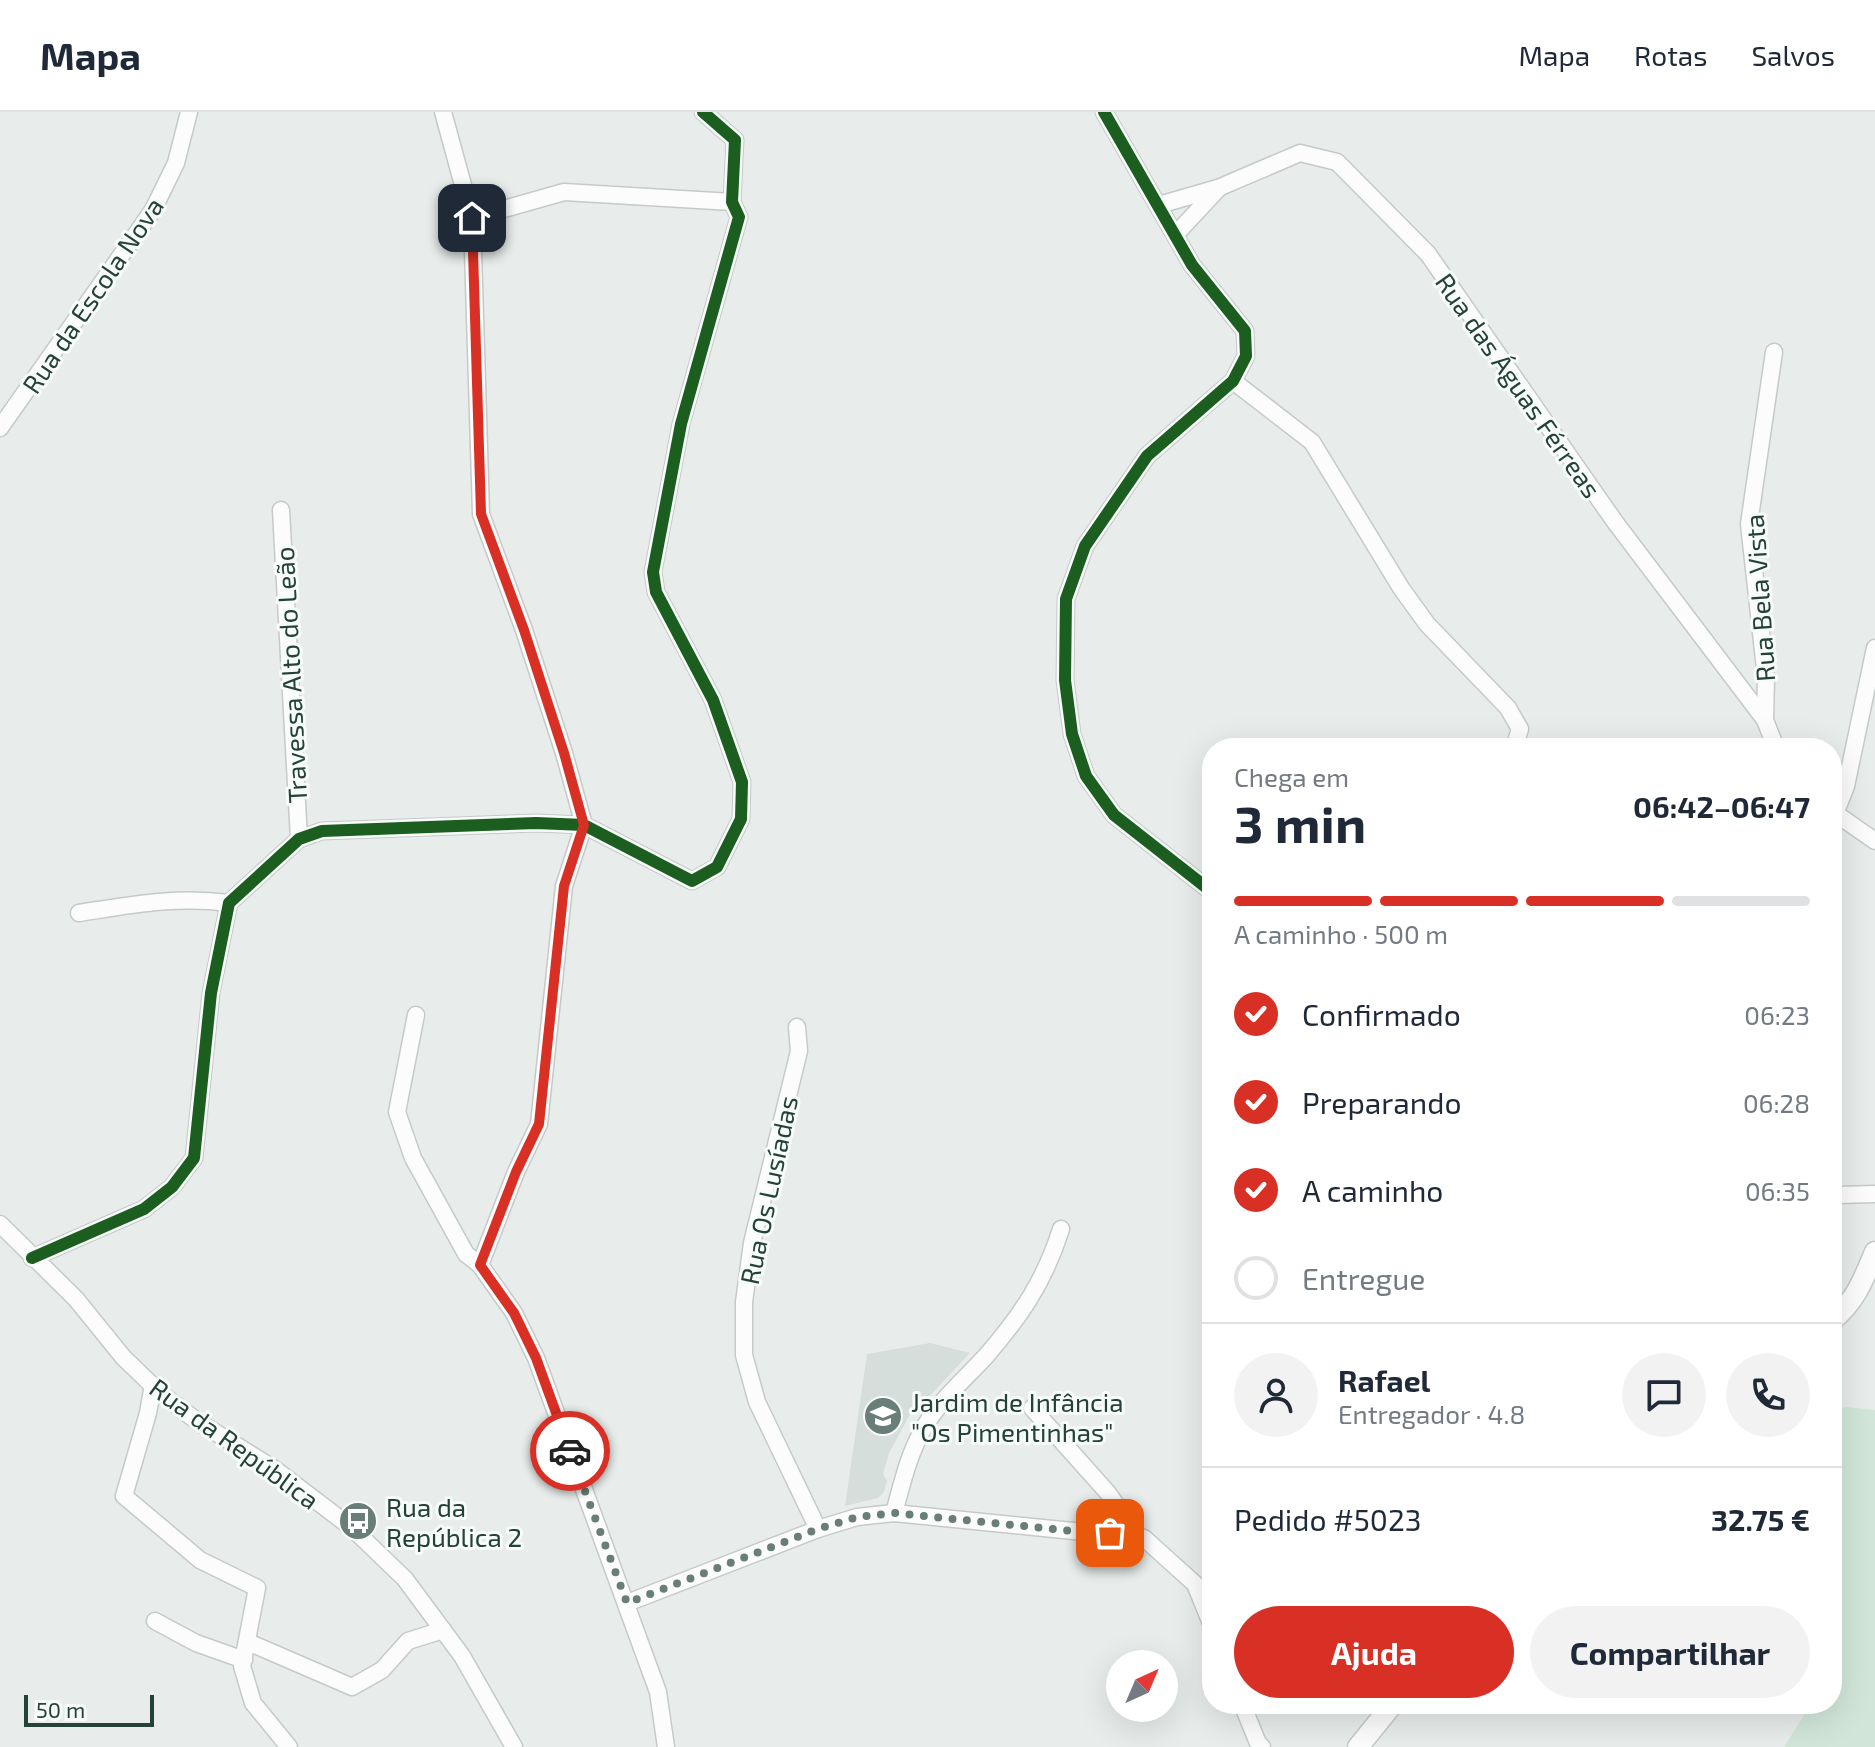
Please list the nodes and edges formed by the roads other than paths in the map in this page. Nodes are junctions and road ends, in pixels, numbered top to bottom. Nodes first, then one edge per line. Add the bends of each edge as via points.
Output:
1 (189, 112) edge
2 (443, 112) edge
3 (703, 112) edge
4 (1104, 112) edge
5 (1218, 188) junction
6 (732, 202) junction
7 (1159, 205) junction
8 (472, 218) junction
9 (1175, 235) junction
10 (1774, 352) dead end
11 (1233, 381) junction
12 (0, 428) edge
13 (281, 510) dead end
14 (1875, 648) edge
15 (1765, 720) junction
16 (1517, 738) edge
17 (1772, 738) edge
18 (1842, 795) edge
19 (1842, 818) edge
20 (584, 825) junction
21 (299, 839) junction
22 (1875, 841) edge
23 (1202, 884) edge
24 (229, 903) junction
25 (79, 913) dead end
26 (416, 1015) dead end
27 (797, 1027) dead end
28 (1875, 1194) edge
29 (1842, 1195) edge
30 (0, 1224) edge
31 (1061, 1229) dead end
32 (1875, 1252) edge
33 (32, 1258) junction
34 (480, 1265) junction
35 (1842, 1312) edge
36 (153, 1385) junction
37 (1032, 1408) dead end
38 (894, 1513) junction
39 (818, 1529) junction
40 (1126, 1532) junction
41 (1202, 1601) edge
42 (627, 1603) junction
43 (155, 1621) dead end
44 (443, 1630) junction
45 (248, 1642) junction
46 (244, 1660) junction
47 (1246, 1714) edge
48 (1385, 1714) edge
49 (289, 1747) edge
50 (514, 1747) edge
51 (666, 1747) edge
52 (1262, 1747) edge
53 (1358, 1747) edge

1 - 12 street, Rua da Escola Nova via 176,163 153,210
2 - 8 street
3 - 6 street via 735,140
4 - 7 street
5 - 7 street, Rua das Águas Férreas
5 - 9 street, Rua das Águas Férreas
5 - 15 street, Rua das Águas Férreas via 1300,153 1337,162 1428,254 1615,522
6 - 8 street via 564,192
6 - 20 street via 739,217 681,424 653,572 656,592 713,700 733,754 742,782 741,819 717,867 692,881
7 - 9 street
8 - 20 street via 481,514
9 - 11 street via 1245,331 1246,356
10 - 15 street, Rua Bela Vista via 1749,524 1766,678
11 - 16 street via 1312,442 1401,588 1427,624 1508,708 1520,729
11 - 23 street via 1147,456 1085,546 1066,599 1065,680 1072,734 1086,776 1114,815
13 - 21 street, Travessa Alto do Leão
14 - 18 street
15 - 17 street, Rua Bela Vista
19 - 22 street
20 - 21 street via 322,831
20 - 34 street via 564,886 539,1124
21 - 24 street
24 - 25 street via 163,900
24 - 33 street via 211,993 194,1158 172,1187 144,1209
26 - 34 street via 397,1112 413,1158 466,1254
27 - 39 street, Rua Os Lusíadas via 799,1051 752,1243 744,1355 757,1402
28 - 29 street
30 - 33 street, Rua da República
31 - 38 street via 1036,1292 923,1428
32 - 35 street via 1861,1287
33 - 36 street, Rua da República
34 - 42 street via 514,1313 536,1358
36 - 44 street, Rua da República via 352,1528 405,1579
36 - 45 street via 124,1496 200,1560 257,1588
37 - 40 street via 1108,1493
38 - 39 street
38 - 40 street
39 - 42 street
40 - 41 street via 1144,1538 1195,1584
42 - 51 street via 658,1692
43 - 46 street
44 - 45 street via 408,1641 382,1670 352,1687
44 - 50 street, Rua da República
45 - 46 street
46 - 49 street via 253,1703
47 - 52 street
48 - 53 street

